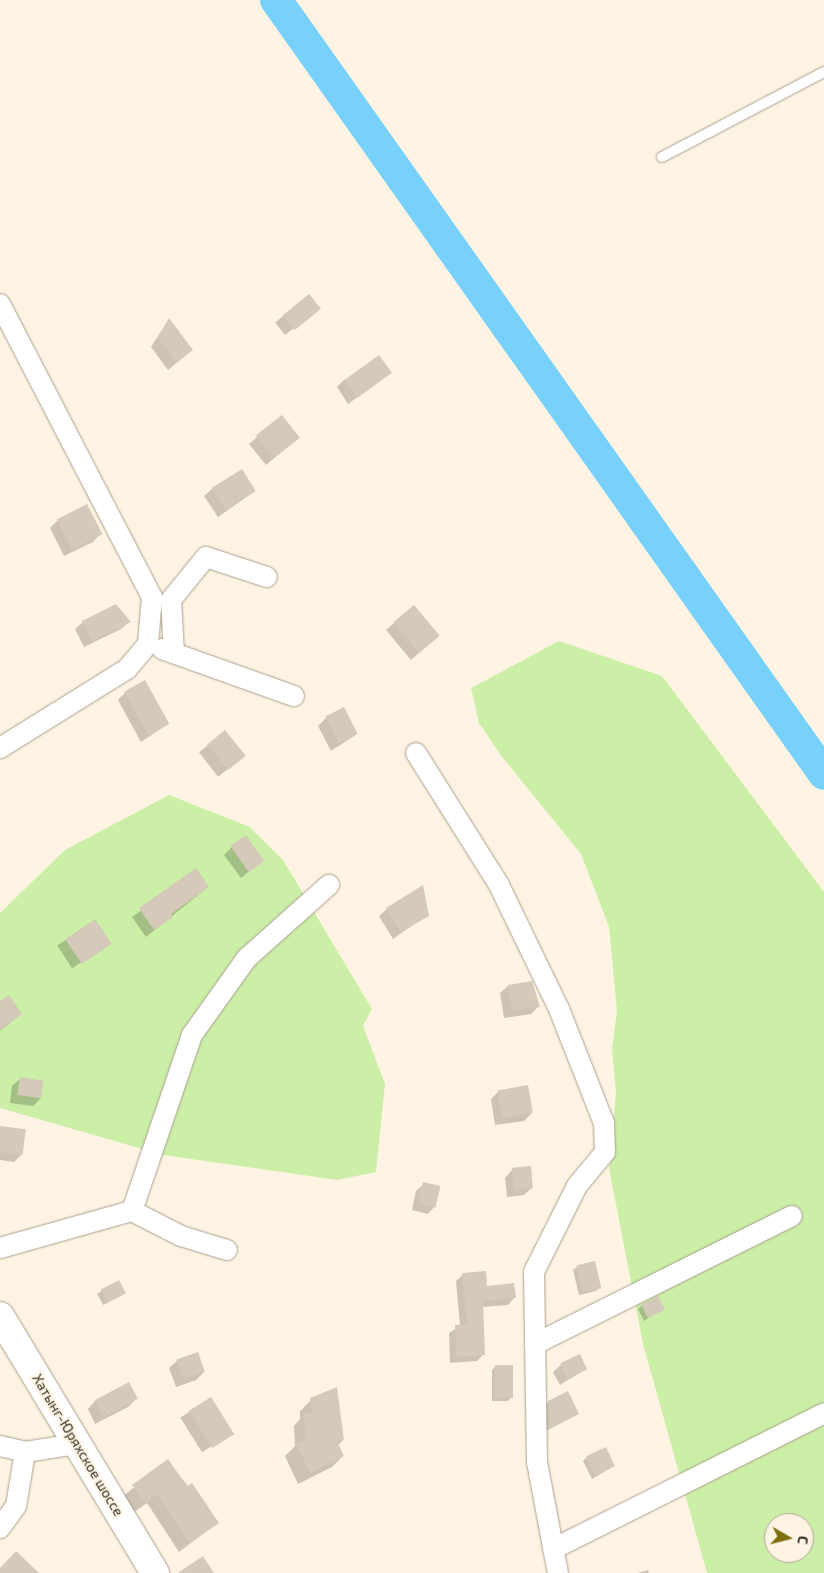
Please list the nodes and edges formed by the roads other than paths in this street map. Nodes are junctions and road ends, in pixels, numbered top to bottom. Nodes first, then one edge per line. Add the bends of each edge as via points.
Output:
1 (824, 72) edge
2 (662, 157) dead end
3 (0, 304) edge
4 (267, 577) dead end
5 (148, 644) junction
6 (174, 653) junction
7 (294, 696) dead end
8 (0, 748) edge
9 (416, 753) dead end
10 (329, 885) dead end
11 (132, 1212) junction
12 (792, 1216) dead end
13 (0, 1248) edge
14 (227, 1250) dead end
15 (0, 1316) edge
16 (535, 1344) junction
17 (824, 1413) edge
18 (78, 1444) junction
19 (0, 1446) edge
20 (25, 1452) junction
21 (0, 1528) edge
22 (554, 1549) junction
23 (155, 1573) edge
24 (558, 1573) edge

1 - 2 lane
3 - 5 street via 152,597
4 - 6 street via 206,557 171,600
5 - 6 street
5 - 8 street via 127,669
6 - 7 street
9 - 16 street via 498,885 559,1009 604,1123 605,1152 577,1186 534,1272
10 - 11 street via 247,958 192,1035
11 - 13 street
11 - 14 street via 181,1236
12 - 16 street
15 - 18 main road, Хатынг-Юряхское шоссе
16 - 22 street via 537,1462
17 - 22 street
18 - 20 street
18 - 23 main road, Хатынг-Юряхское шоссе
19 - 20 street
20 - 21 street via 16,1506
22 - 24 street

